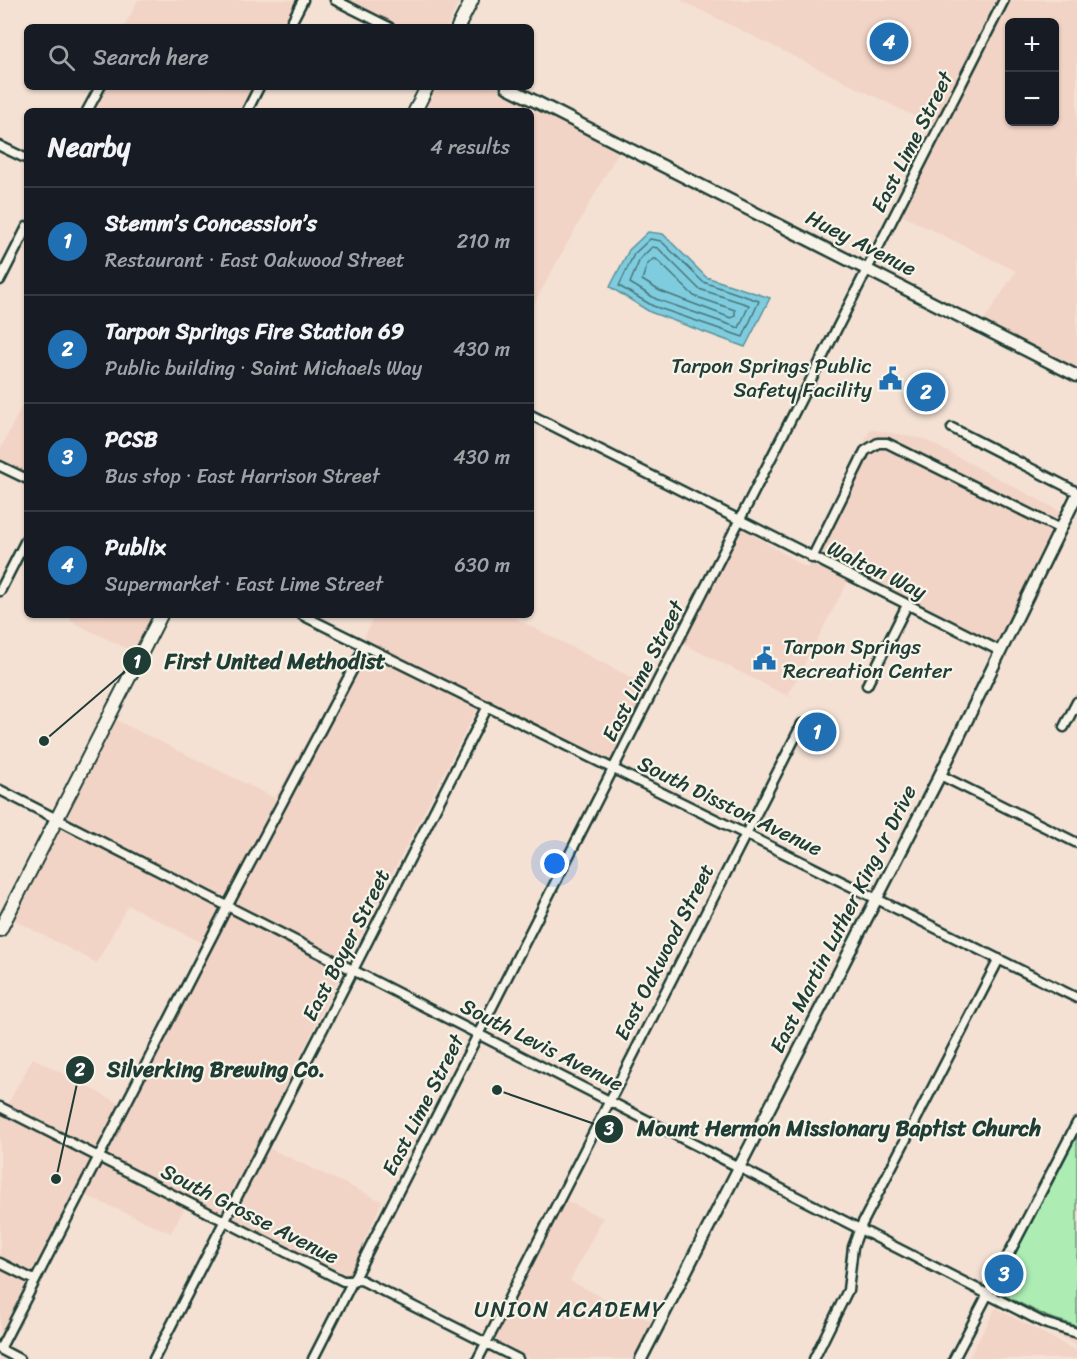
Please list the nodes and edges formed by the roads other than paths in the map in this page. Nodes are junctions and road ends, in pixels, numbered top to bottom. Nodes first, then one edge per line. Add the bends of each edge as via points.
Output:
1 (303, 0) edge
2 (335, 0) edge
3 (472, 0) edge
4 (1004, 0) edge
5 (291, 24) edge
6 (383, 24) edge
7 (460, 24) edge
8 (98, 90) edge
9 (258, 90) edge
10 (426, 90) edge
11 (513, 90) edge
12 (89, 108) edge
13 (248, 108) edge
14 (418, 108) edge
15 (0, 146) edge
16 (24, 158) edge
17 (24, 233) edge
18 (868, 268) junction
19 (0, 280) edge
20 (1077, 376) edge
21 (534, 418) edge
22 (952, 428) dead end
23 (0, 466) edge
24 (24, 478) edge
25 (1077, 494) edge
26 (739, 522) junction
27 (1060, 529) junction
28 (24, 544) edge
29 (812, 558) junction
30 (0, 591) edge
31 (907, 605) junction
32 (159, 618) edge
33 (308, 618) edge
34 (365, 646) junction
35 (1000, 651) junction
36 (867, 685) dead end
37 (488, 706) junction
38 (1076, 706) edge
39 (802, 724) dead end
40 (1064, 728) dead end
41 (614, 768) junction
42 (939, 775) junction
43 (0, 790) edge
44 (56, 819) junction
45 (745, 833) junction
46 (1077, 843) edge
47 (875, 898) junction
48 (228, 905) junction
49 (0, 930) edge
50 (999, 959) junction
51 (354, 970) junction
52 (1077, 998) edge
53 (480, 1033) junction
54 (609, 1100) junction
55 (0, 1107) edge
56 (1077, 1123) edge
57 (98, 1157) junction
58 (739, 1166) junction
59 (225, 1222) junction
60 (860, 1228) junction
61 (0, 1263) edge
62 (34, 1280) junction
63 (353, 1281) junction
64 (987, 1294) junction
65 (1077, 1333) edge
66 (486, 1343) junction
67 (0, 1349) edge
68 (20, 1359) edge
69 (154, 1359) edge
70 (313, 1359) edge
71 (478, 1359) edge
72 (518, 1359) edge
73 (641, 1359) edge
74 (814, 1359) edge
75 (954, 1359) edge

1 - 5 street
2 - 6 street
3 - 7 main road
4 - 18 street, East Lime Street
8 - 12 street
9 - 13 street
10 - 14 main road
11 - 18 street, Huey Avenue
15 - 16 street
17 - 19 street
18 - 20 street, Huey Avenue
18 - 26 street, East Lime Street
21 - 26 street, Walton Way
22 - 25 street
23 - 24 street
25 - 27 street, East Martin Luther King Jr Drive
26 - 29 street, Walton Way
26 - 41 street, East Lime Street
27 - 29 street via 887,443 878,443 862,457
27 - 35 street, East Martin Luther King Jr Drive
28 - 30 street
29 - 31 street, Walton Way
31 - 35 street, Walton Way
31 - 36 street
32 - 44 main road
33 - 34 street, South Disston Avenue
34 - 37 street, South Disston Avenue
34 - 48 street
35 - 42 street, East Martin Luther King Jr Drive
37 - 41 street, South Disston Avenue
37 - 51 street, East Boyer Street
38 - 40 street
39 - 45 street, East Oakwood Street
41 - 45 street, South Disston Avenue
41 - 53 street, East Lime Street
42 - 46 street
42 - 47 street, East Martin Luther King Jr Drive
43 - 44 street, South Levis Avenue
44 - 48 street, South Levis Avenue
44 - 49 main road
45 - 47 street, South Disston Avenue
45 - 54 street, East Oakwood Street
47 - 50 street, South Disston Avenue
47 - 58 street, East Martin Luther King Jr Drive
48 - 51 street, South Levis Avenue
48 - 57 street
50 - 52 street, South Disston Avenue
50 - 60 street
51 - 53 street, South Levis Avenue
51 - 59 street, East Boyer Street
53 - 54 street, South Levis Avenue
53 - 63 street, East Lime Street
54 - 58 street, South Levis Avenue
54 - 66 street, East Oakwood Street
55 - 57 street, South Grosse Avenue
56 - 64 street
57 - 59 street, South Grosse Avenue
57 - 62 street
58 - 60 street, South Levis Avenue
58 - 73 street, East Martin Luther King Jr Drive
59 - 63 street, South Grosse Avenue via 343,1281
59 - 69 street, East Boyer Street
60 - 64 street, South Levis Avenue
60 - 74 street via 853,1247 848,1290
61 - 62 street
62 - 67 street
63 - 66 street, South Grosse Avenue via 361,1280
63 - 70 street, East Lime Street
64 - 65 street, South Levis Avenue via 1044,1323
64 - 75 street
66 - 71 street, East Oakwood Street
66 - 72 street, South Grosse Avenue
67 - 68 street

